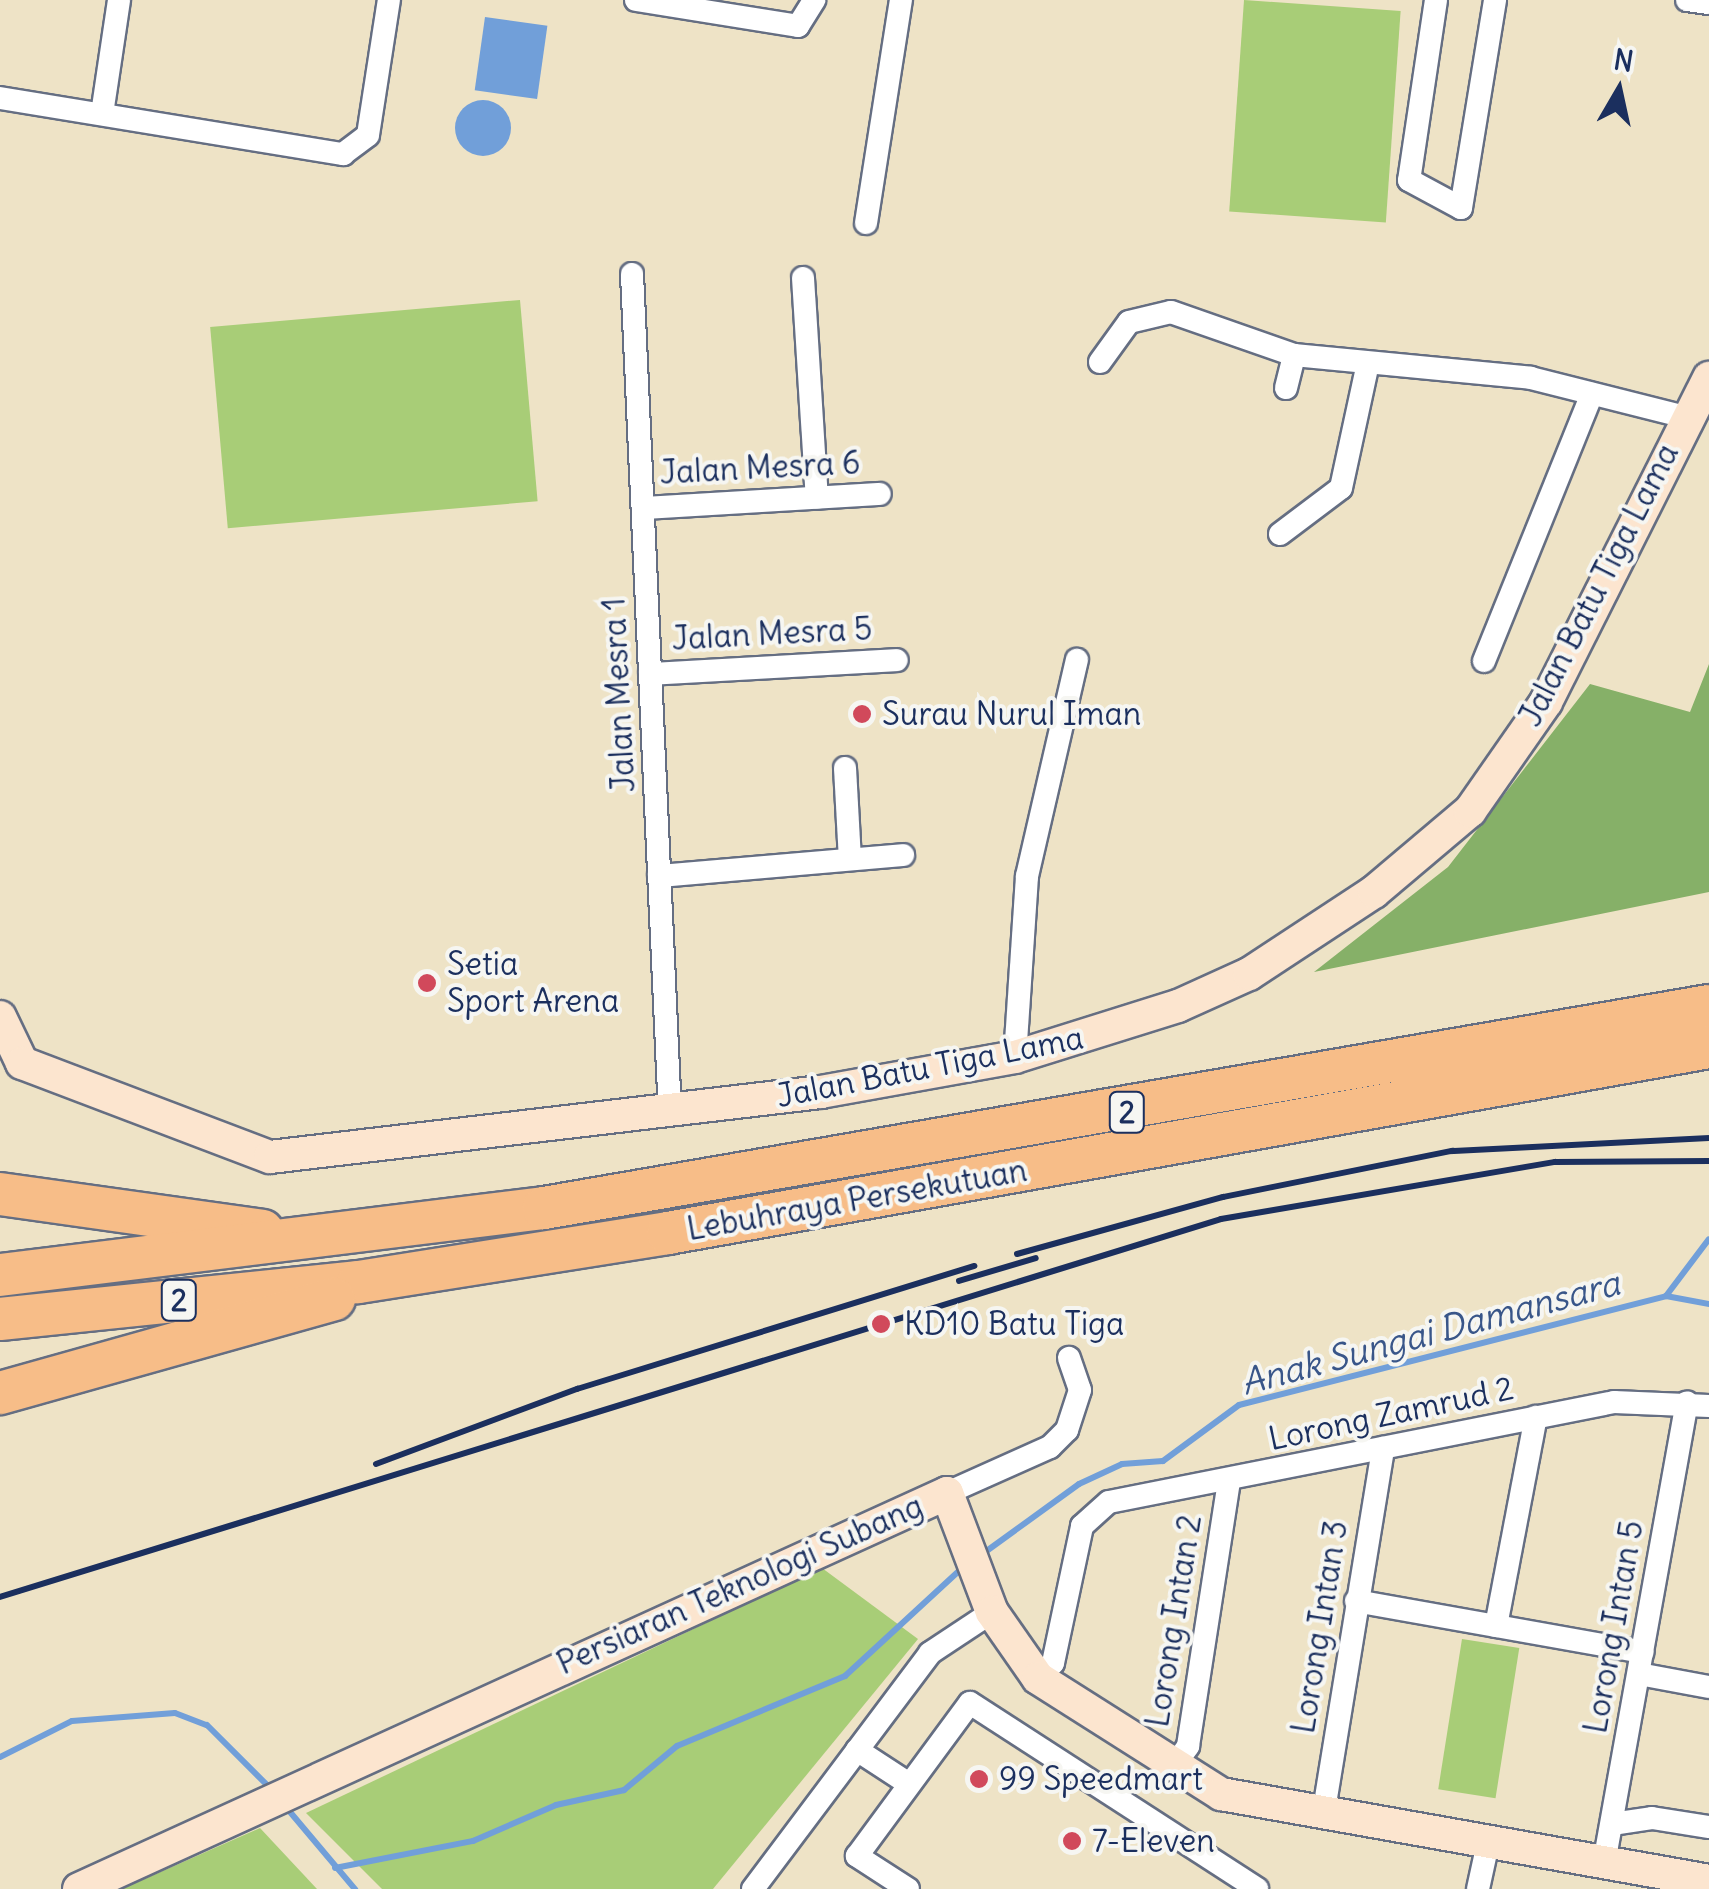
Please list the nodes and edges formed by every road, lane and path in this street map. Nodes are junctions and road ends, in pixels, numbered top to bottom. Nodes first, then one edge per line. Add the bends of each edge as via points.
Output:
1 (119, 0) edge
2 (389, 0) edge
3 (636, 0) edge
4 (814, 0) edge
5 (901, 0) edge
6 (1436, 0) edge
7 (1496, 0) edge
8 (1687, 0) edge
9 (1709, 2) edge
10 (0, 98) edge
11 (102, 114) junction
12 (866, 223) dead end
13 (632, 274) dead end
14 (803, 278) dead end
15 (1294, 355) junction
16 (1100, 362) dead end
17 (1368, 363) junction
18 (1709, 378) edge
19 (1286, 388) dead end
20 (1592, 394) junction
21 (1685, 417) junction
22 (880, 494) dead end
23 (817, 498) junction
24 (643, 508) junction
25 (1280, 534) dead end
26 (897, 660) dead end
27 (1077, 660) dead end
28 (1484, 661) dead end
29 (650, 674) junction
30 (845, 768) dead end
31 (903, 855) dead end
32 (850, 858) junction
33 (659, 876) junction
34 (1709, 1006) edge
35 (0, 1016) edge
36 (1709, 1047) edge
37 (1014, 1056) junction
38 (670, 1114) junction
39 (0, 1194) edge
40 (336, 1240) junction
41 (0, 1275) edge
42 (359, 1282) junction
43 (0, 1319) edge
44 (1070, 1358) dead end
45 (0, 1393) edge
46 (1698, 1404) edge
47 (1536, 1417) junction
48 (1383, 1448) junction
49 (1229, 1482) junction
50 (946, 1493) junction
51 (1356, 1601) junction
52 (992, 1612) junction
53 (1496, 1626) junction
54 (1640, 1663) junction
55 (1038, 1678) junction
56 (1709, 1686) edge
57 (857, 1750) junction
58 (1174, 1768) junction
59 (906, 1782) junction
60 (1323, 1816) junction
61 (1612, 1824) junction
62 (1709, 1827) edge
63 (1488, 1843) junction
64 (1604, 1864) junction
65 (1709, 1882) edge
66 (79, 1889) edge
67 (753, 1889) edge
68 (908, 1889) edge
69 (1256, 1889) edge
70 (1478, 1889) edge

1 - 11 street
2 - 11 street via 368,135 343,154
3 - 4 street via 798,26
5 - 12 street
6 - 7 street via 1409,180 1461,208
8 - 9 street
10 - 11 street
13 - 24 street, Jalan Mesra 1
14 - 23 street
15 - 16 street via 1172,312 1128,322
15 - 17 street
15 - 19 street
17 - 20 street
17 - 25 street via 1341,488
18 - 21 street, Jalan Batu Tiga Lama
20 - 21 street
20 - 28 street
21 - 37 street, Jalan Batu Tiga Lama via 1546,702 1470,811 1374,892 1249,974 1110,1032
22 - 23 street, Jalan Mesra 6
23 - 24 street, Jalan Mesra 6
24 - 29 street, Jalan Mesra 1
26 - 29 street, Jalan Mesra 5
27 - 37 street via 1027,876
29 - 33 street, Jalan Mesra 1
30 - 32 street
31 - 32 street
32 - 33 street
33 - 38 street, Jalan Mesra 1
34 - 40 highway, Lebuhraya Persekutuan / 2 via 1359,1074
35 - 38 street, Jalan Batu Tiga Lama via 22,1063 270,1157
36 - 42 highway, Lebuhraya Persekutuan / 2
37 - 38 street, Jalan Batu Tiga Lama
39 - 40 highway
40 - 41 highway, Lebuhraya Persekutuan / 2
42 - 43 highway, Lebuhraya Persekutuan / 2
42 - 45 highway via 297,1315
44 - 50 street via 1080,1390 1067,1430 1050,1448
46 - 47 street, Lorong Zamrud 2 via 1614,1402
46 - 54 street, Lorong Intan 5
47 - 48 street, Lorong Zamrud 2
47 - 53 street
48 - 49 street, Lorong Zamrud 2
48 - 51 street, Lorong Intan 3
49 - 55 street, Lorong Zamrud 2 via 1109,1502 1090,1515 1053,1662
49 - 58 street, Lorong Intan 2 via 1188,1746
50 - 52 street, Persiaran Teknologi Subang
50 - 66 street, Persiaran Teknologi Subang via 306,1778
51 - 53 street
51 - 60 street, Lorong Intan 3
52 - 55 street, Persiaran Teknologi Subang
52 - 57 street via 950,1632
53 - 54 street
54 - 56 street
54 - 61 street, Lorong Intan 5
55 - 58 street, Persiaran Teknologi Subang
57 - 59 street
57 - 67 street
58 - 60 street, Persiaran Teknologi Subang via 1221,1794
59 - 68 street via 858,1856
59 - 69 street via 970,1702
60 - 63 street, Persiaran Teknologi Subang
61 - 62 street via 1652,1818
61 - 64 street, Lorong Intan 5
63 - 64 street, Persiaran Teknologi Subang
63 - 70 street
64 - 65 street, Persiaran Teknologi Subang

